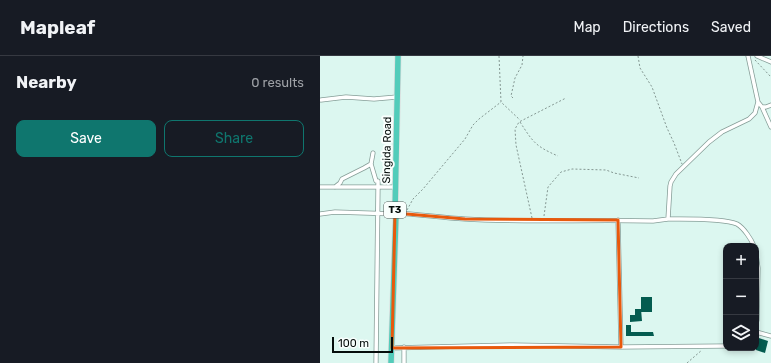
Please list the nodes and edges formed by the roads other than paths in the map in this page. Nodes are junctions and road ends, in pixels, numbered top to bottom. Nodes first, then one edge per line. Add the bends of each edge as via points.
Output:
1 (398, 56) edge
2 (748, 56) edge
3 (757, 56) edge
4 (771, 62) edge
5 (397, 97) junction
6 (321, 100) edge
7 (758, 102) junction
8 (771, 105) edge
9 (762, 107) junction
10 (771, 127) edge
11 (373, 153) dead end
12 (371, 164) junction
13 (320, 187) edge
14 (334, 187) junction
15 (378, 187) junction
16 (396, 187) junction
17 (320, 214) edge
18 (379, 214) junction
19 (396, 214) junction
20 (668, 219) junction
21 (618, 220) junction
22 (753, 243) edge
23 (758, 279) edge
24 (757, 315) edge
25 (759, 333) edge
26 (771, 336) edge
27 (723, 346) edge
28 (404, 347) junction
29 (621, 347) junction
30 (392, 348) junction
31 (376, 363) edge
32 (391, 363) edge
33 (404, 363) edge

1 - 5 highway, Singida Road / T3
2 - 7 street
3 - 4 street
5 - 6 street via 374,100
5 - 16 highway, Singida Road / T3
7 - 9 street
7 - 20 street via 753,116 722,132 676,174 671,182
8 - 9 street
9 - 10 street
11 - 12 street
12 - 14 street via 342,179
12 - 15 street
13 - 14 street
14 - 15 street
15 - 16 street
15 - 18 street
16 - 19 highway, Singida Road / T3
17 - 18 street
18 - 19 street
18 - 31 street
19 - 21 street via 465,219
19 - 30 highway, Singida Road / T3
20 - 21 street
20 - 22 street via 732,223 738,225
21 - 29 street
23 - 24 street
25 - 26 street
27 - 29 street
28 - 29 street
28 - 30 street
28 - 33 street
30 - 32 highway, Singida Road / T3

